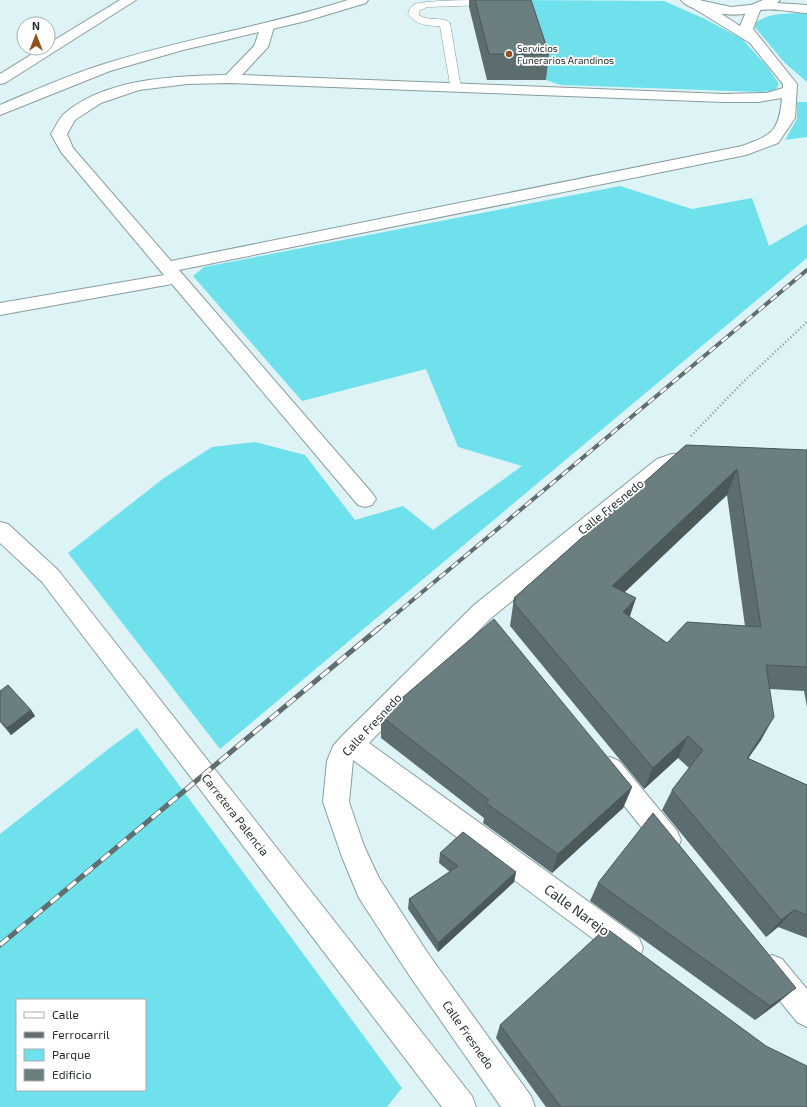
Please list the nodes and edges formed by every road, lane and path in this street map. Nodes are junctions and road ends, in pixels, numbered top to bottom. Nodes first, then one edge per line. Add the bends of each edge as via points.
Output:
1 (129, 0) edge
2 (361, 0) edge
3 (488, 2) edge
4 (691, 2) edge
5 (763, 5) edge
6 (807, 9) edge
7 (267, 27) junction
8 (753, 40) junction
9 (230, 79) junction
10 (0, 80) edge
11 (455, 88) junction
12 (790, 90) junction
13 (0, 111) edge
14 (173, 273) junction
15 (0, 309) edge
16 (807, 322) edge
17 (712, 462) edge
18 (668, 463) junction
19 (366, 498) dead end
20 (0, 530) edge
21 (351, 744) junction
22 (597, 754) edge
23 (682, 858) edge
24 (757, 950) edge
25 (646, 961) edge
26 (807, 1012) edge
27 (462, 1107) edge
28 (520, 1107) edge

1 - 10 main road
2 - 7 main road via 307,18
3 - 11 lane via 427,4 419,6 413,14 417,19 426,22 445,23
4 - 5 main road via 724,10
4 - 8 main road
5 - 6 main road
5 - 8 main road via 748,20 746,29
7 - 9 main road via 261,48
7 - 13 main road via 121,63 59,85
8 - 12 main road via 780,70 790,84
9 - 11 main road
9 - 14 main road via 187,80 137,86 96,100 69,117 59,134 66,149
11 - 12 main road via 724,98 773,96
12 - 14 main road via 788,118 773,140 746,150
14 - 15 main road
14 - 19 main road
16 - 18 path via 741,384
17 - 18 main road
18 - 21 main road, Calle Fresnedo
20 - 27 main road, Carretera Palencia via 50,576
21 - 25 main road, Calle Narejo
21 - 28 main road, Calle Fresnedo via 342,754 340,761 336,798 354,854 369,888 419,966
22 - 23 main road
24 - 26 main road

